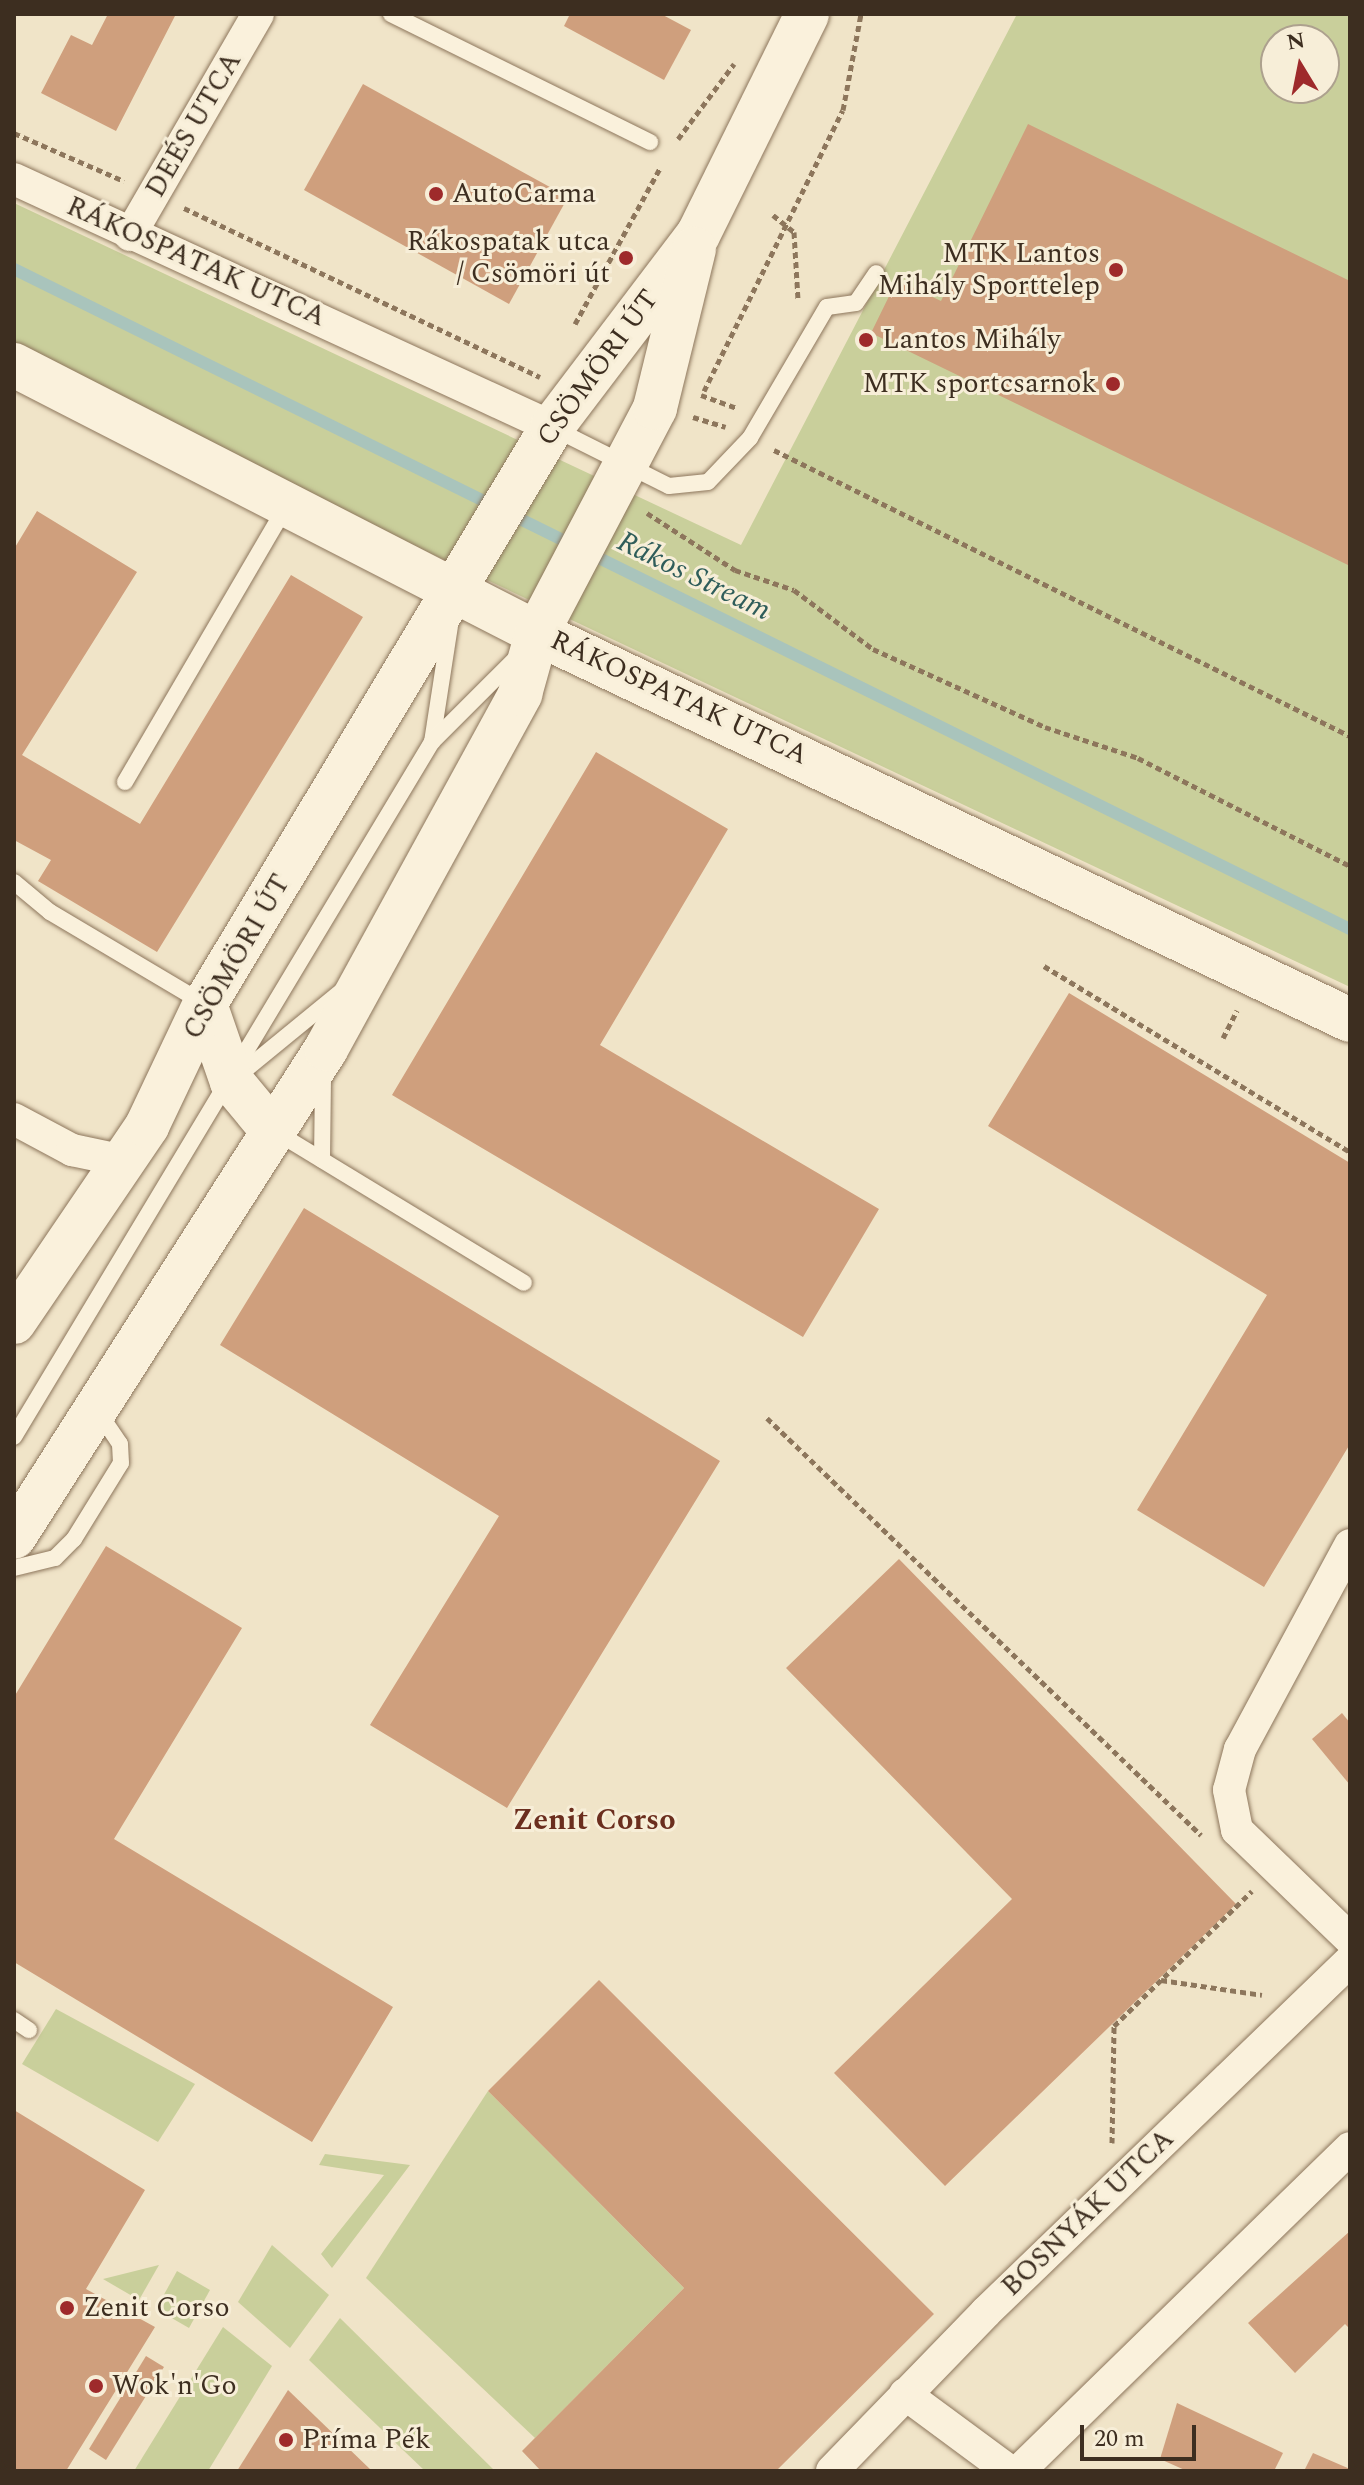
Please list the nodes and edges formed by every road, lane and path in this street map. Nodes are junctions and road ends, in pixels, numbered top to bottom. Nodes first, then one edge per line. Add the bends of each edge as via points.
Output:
1 (258, 14) edge
2 (391, 14) edge
3 (861, 14) edge
4 (800, 29) edge
5 (14, 133) edge
6 (650, 142) dead end
7 (671, 150) dead end
8 (663, 163) dead end
9 (14, 179) edge
10 (154, 194) junction
11 (773, 215) dead end
12 (787, 222) junction
13 (130, 235) junction
14 (698, 235) junction
15 (876, 273) dead end
16 (796, 307) dead end
17 (571, 333) dead end
18 (14, 365) edge
19 (553, 370) dead end
20 (530, 373) dead end
21 (744, 396) dead end
22 (679, 406) junction
23 (737, 409) junction
24 (538, 435) junction
25 (750, 438) junction
26 (629, 468) junction
27 (287, 504) junction
28 (645, 512) dead end
29 (466, 576) junction
30 (537, 633) junction
31 (1350, 736) edge
32 (432, 742) junction
33 (125, 782) dead end
34 (1350, 866) edge
35 (14, 882) edge
36 (1044, 966) dead end
37 (366, 976) junction
38 (205, 1004) junction
39 (1350, 1020) edge
40 (326, 1049) junction
41 (226, 1091) junction
42 (162, 1098) junction
43 (14, 1119) edge
44 (271, 1129) junction
45 (1350, 1152) edge
46 (322, 1160) junction
47 (124, 1161) junction
48 (524, 1283) dead end
49 (14, 1322) edge
50 (96, 1408) junction
51 (767, 1418) dead end
52 (14, 1437) edge
53 (14, 1537) edge
54 (1350, 1545) edge
55 (14, 1568) edge
56 (1205, 1839) dead end
57 (1246, 1878) dead end
58 (1256, 1888) junction
59 (1266, 1898) dead end
60 (1350, 1939) edge
61 (1350, 1961) edge
62 (1161, 1980) junction
63 (1277, 1986) dead end
64 (1267, 1996) junction
65 (1256, 2007) dead end
66 (14, 2020) edge
67 (29, 2030) dead end
68 (1123, 2139) dead end
69 (1350, 2148) edge
70 (905, 2394) junction
71 (832, 2471) edge
72 (1009, 2471) edge
73 (1019, 2471) edge

1 - 10 street, DEÉS UTCA
2 - 6 lane
3 - 12 path via 843,110
4 - 7 path via 736,62
4 - 14 main road, CSÖMÖRI ÚT
5 - 10 path
8 - 17 path
9 - 13 street, RÁKOSPATAK UTCA
10 - 13 street, DEÉS UTCA
10 - 20 path
11 - 12 path
12 - 16 path via 794,232
12 - 22 path
13 - 24 street, RÁKOSPATAK UTCA
14 - 22 main road, CSÖMÖRI ÚT
14 - 24 main road, CSÖMÖRI ÚT
15 - 25 lane via 856,303 827,307
18 - 27 main road, RÁKOSPATAK UTCA
19 - 24 path
21 - 23 path
22 - 23 path
22 - 25 path
22 - 26 main road, CSÖMÖRI ÚT
23 - 25 path
24 - 26 lane
24 - 29 main road, CSÖMÖRI ÚT
25 - 26 lane via 726,469 689,488
25 - 31 path
26 - 30 main road, CSÖMÖRI ÚT
27 - 29 main road, RÁKOSPATAK UTCA
27 - 33 lane
28 - 34 path via 735,570 794,590 873,649 1045,727 1138,758
29 - 30 main road, RÁKOSPATAK UTCA
29 - 32 lane, CSÖMÖRI ÚT
29 - 38 main road, CSÖMÖRI ÚT
30 - 32 lane, CSÖMÖRI ÚT
30 - 37 main road, CSÖMÖRI ÚT via 520,694
30 - 39 main road, RÁKOSPATAK UTCA
32 - 41 lane, CSÖMÖRI ÚT
35 - 38 lane via 50,912
36 - 45 path
37 - 40 main road, CSÖMÖRI ÚT
37 - 41 lane, CSÖMÖRI ÚT via 312,1010
38 - 41 main road
38 - 42 main road, CSÖMÖRI ÚT
40 - 44 main road, CSÖMÖRI ÚT
40 - 46 lane
41 - 42 main road
41 - 44 main road
41 - 52 lane, CSÖMÖRI ÚT
42 - 47 main road, CSÖMÖRI ÚT
43 - 47 street via 72,1150
44 - 46 lane
44 - 50 main road, CSÖMÖRI ÚT
46 - 48 lane
47 - 49 main road, CSÖMÖRI ÚT
50 - 53 main road, CSÖMÖRI ÚT
50 - 55 lane via 120,1444 121,1463 74,1539 55,1558
51 - 56 path
54 - 60 street via 1240,1749 1229,1790 1237,1830
57 - 58 path
58 - 59 path
58 - 62 path
61 - 70 street, BOSNYÁK UTCA
62 - 64 path
62 - 68 path via 1114,2026 1112,2150
63 - 64 path
64 - 65 path
66 - 67 lane
69 - 73 street
70 - 71 street, BOSNYÁK UTCA
70 - 72 street

